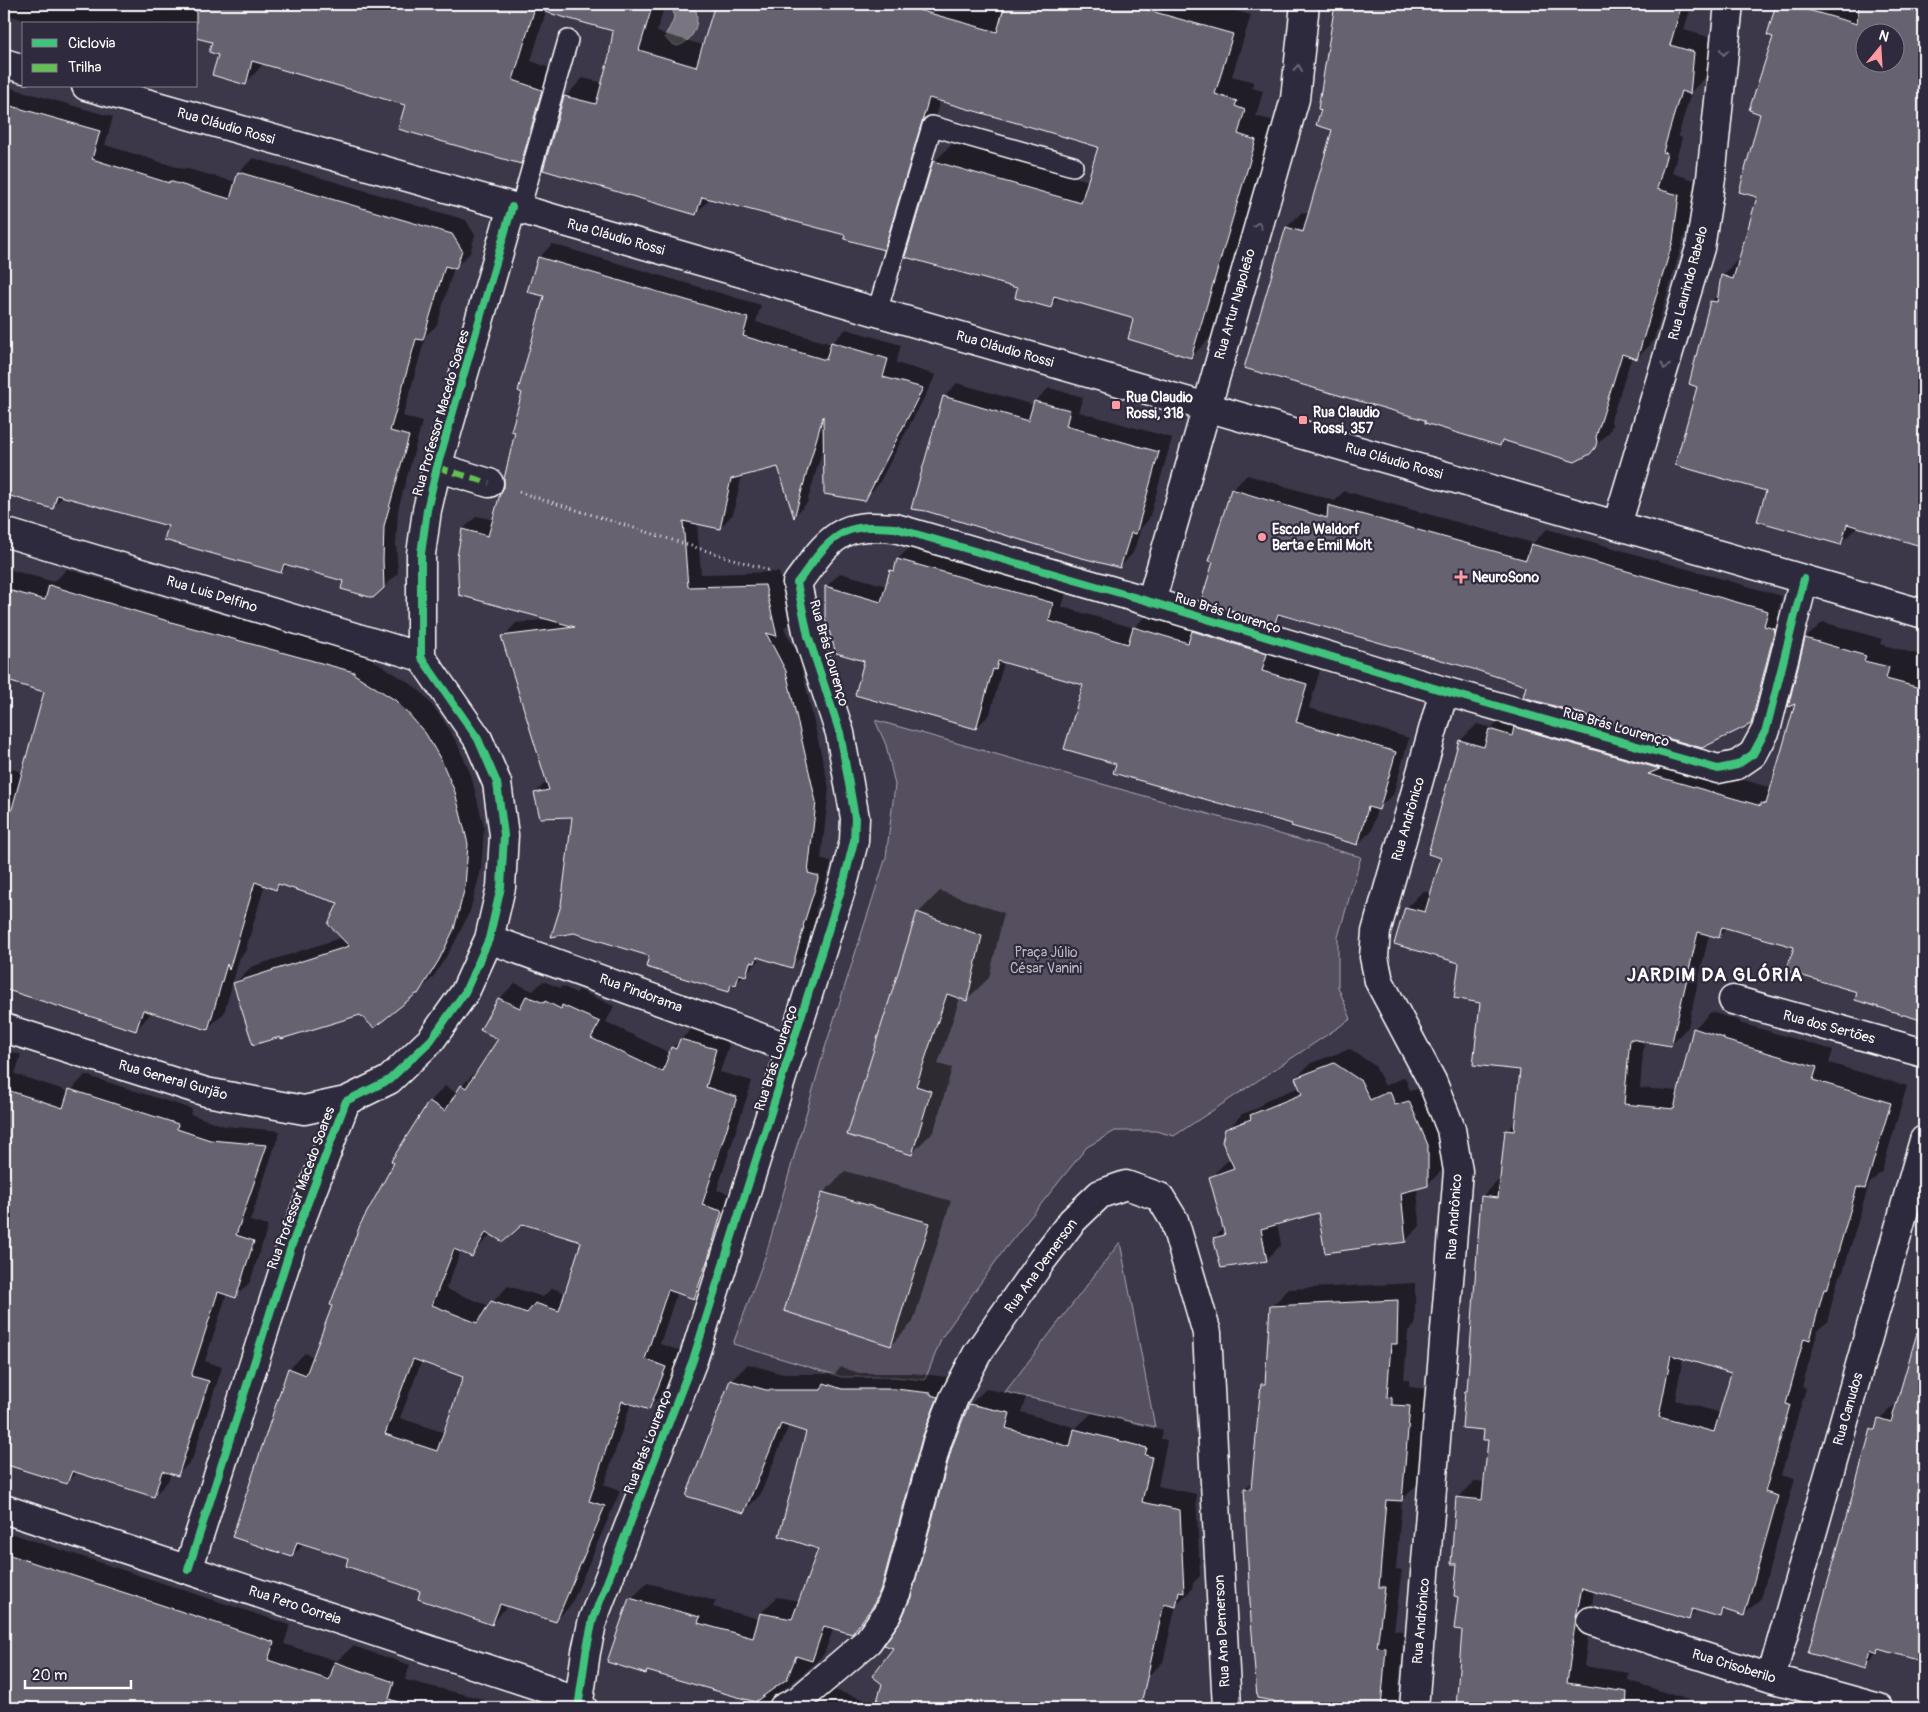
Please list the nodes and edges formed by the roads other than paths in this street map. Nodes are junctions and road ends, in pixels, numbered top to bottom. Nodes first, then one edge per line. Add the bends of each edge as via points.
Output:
1 (1305, 4) edge
2 (1729, 4) edge
3 (568, 40) dead end
4 (4, 63) edge
5 (22, 68) edge
6 (93, 88) edge
7 (1072, 166) dead end
8 (516, 208) junction
9 (877, 312) junction
10 (1206, 407) junction
11 (437, 466) junction
12 (489, 483) road end
13 (1617, 525) junction
14 (4, 532) edge
15 (1804, 579) junction
16 (1151, 602) junction
17 (1924, 614) edge
18 (421, 657) junction
19 (1444, 691) junction
20 (489, 939) junction
21 (1733, 1000) dead end
22 (4, 1028) edge
23 (792, 1048) junction
24 (1924, 1053) edge
25 (346, 1101) junction
26 (1924, 1140) edge
27 (4, 1509) edge
28 (188, 1570) junction
29 (1591, 1621) dead end
30 (1770, 1678) junction
31 (584, 1707) edge
32 (783, 1708) edge
33 (1226, 1708) edge
34 (1414, 1708) edge
35 (1879, 1708) edge

10 -> 1 street, Rua Artur Napoleão via 1295,99
2 -> 13 street, Rua Laurindo Rabelo via 1710,187 1700,248
3 - 8 lane
4 - 5 street
6 - 8 street, Rua Cláudio Rossi
7 - 9 lane via 932,126
8 - 9 street, Rua Cláudio Rossi
8 - 11 street, Rua Professor Macedo Soares
9 - 10 street, Rua Cláudio Rossi
10 - 13 street, Rua Cláudio Rossi
10 - 16 street, Rua Artur Napoleão
11 - 12 street
11 - 18 street, Rua Professor Macedo Soares via 421,554
13 - 15 street, Rua Cláudio Rossi
14 - 18 street, Rua Luis Delfino
15 - 17 street, Rua Cláudio Rossi
15 - 19 street, Rua Brás Lourenço via 1766,730 1753,754 1737,765 1718,769
16 - 19 street, Rua Brás Lourenço
16 - 23 street, Rua Brás Lourenço via 895,528 869,527 845,532 822,549 797,583 808,636 840,733 855,818 854,841
18 - 20 street, Rua Professor Macedo Soares via 478,739 497,783 504,835 501,888
19 - 34 street, Rua Andrônico via 1376,932 1374,957 1379,981 1432,1080 1451,1129 1458,1171
20 - 23 street, Rua Pindorama
20 - 25 street, Rua Professor Macedo Soares via 465,992 432,1040 389,1080
21 - 24 street, Rua dos Sertões
22 - 25 street, Rua General Gurjão via 206,1092 304,1110
23 - 31 street, Rua Brás Lourenço via 693,1360 593,1619 586,1652
25 - 28 street, Rua Professor Macedo Soares via 291,1247
26 - 30 street, Rua Canudos
27 - 28 street, Rua Pero Correia
28 - 31 street, Rua Pero Correia via 545,1688
29 - 30 street, Rua Crisoberilo
30 - 35 street, Rua Crisoberilo
32 - 33 street, Rua Ana Demerson via 799,1700 868,1641 887,1614 897,1591 936,1442 977,1354 1072,1221 1100,1194 1126,1185 1160,1196 1174,1220 1207,1333

